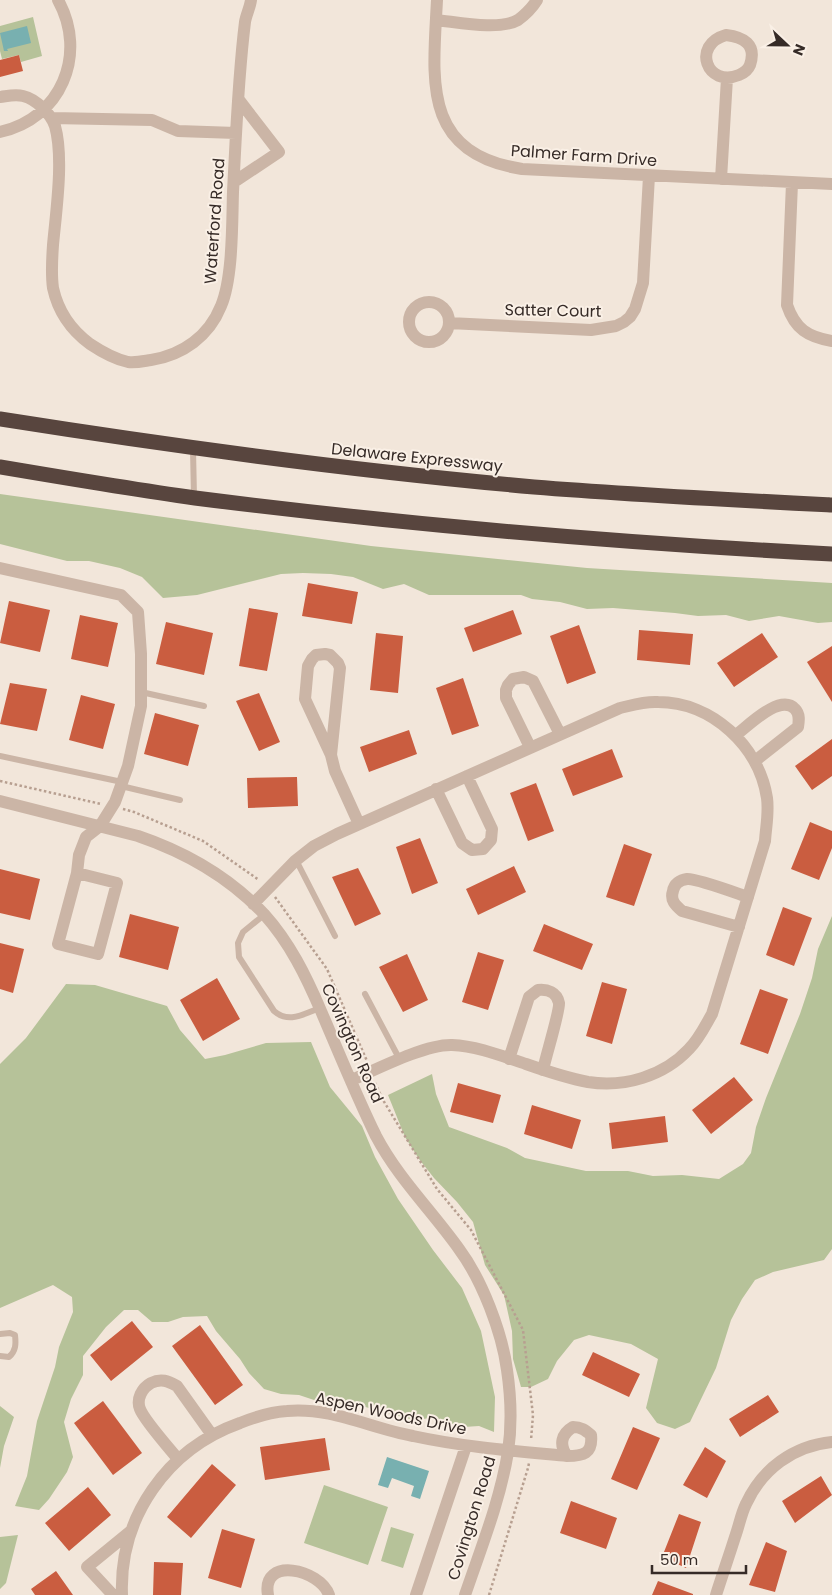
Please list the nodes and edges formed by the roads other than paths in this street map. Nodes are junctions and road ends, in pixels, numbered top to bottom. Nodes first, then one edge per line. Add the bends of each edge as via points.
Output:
1 (58, 0) edge
2 (251, 0) edge
3 (437, 0) edge
4 (537, 0) edge
5 (436, 20) junction
6 (727, 78) dead end
7 (0, 97) edge
8 (239, 100) junction
9 (48, 114) junction
10 (0, 132) edge
11 (236, 133) junction
12 (649, 176) junction
13 (721, 179) junction
14 (234, 182) junction
15 (792, 182) junction
16 (832, 184) edge
17 (449, 323) dead end
18 (832, 341) edge
19 (0, 418) edge
20 (193, 448) junction
21 (0, 467) edge
22 (194, 498) junction
23 (832, 505) edge
24 (832, 554) edge
25 (0, 568) edge
26 (141, 692) junction
27 (204, 706) dead end
28 (560, 734) junction
29 (736, 735) junction
30 (530, 748) junction
31 (331, 755) junction
32 (0, 756) edge
33 (755, 761) junction
34 (467, 776) junction
35 (121, 784) junction
36 (436, 789) junction
37 (180, 800) dead end
38 (0, 802) edge
39 (359, 824) junction
40 (100, 826) junction
41 (296, 860) junction
42 (78, 873) junction
43 (748, 897) junction
44 (253, 904) junction
45 (264, 915) junction
46 (739, 927) junction
47 (335, 936) dead end
48 (365, 994) dead end
49 (320, 1008) junction
50 (509, 1059) junction
51 (400, 1060) junction
52 (543, 1070) junction
53 (352, 1080) junction
54 (0, 1334) edge
55 (0, 1356) edge
56 (212, 1435) junction
57 (832, 1442) edge
58 (466, 1446) junction
59 (508, 1450) junction
60 (567, 1456) dead end
61 (178, 1459) junction
62 (132, 1531) junction
63 (113, 1595) edge
64 (122, 1595) edge
65 (268, 1595) edge
66 (328, 1595) edge
67 (416, 1595) edge
68 (465, 1595) edge
69 (716, 1595) edge

1 - 9 street via 68,24 71,51 61,87
2 - 8 street, Waterford Road via 245,22
3 - 5 street, Palmer Farm Drive
4 - 5 street via 517,21 507,23
5 - 12 street, Palmer Farm Drive via 436,96 447,125 467,149 494,163 522,170
6 - 13 street
7 - 9 street via 25,96
8 - 11 street, Waterford Road
8 - 14 street via 279,152
9 - 10 street via 38,115
9 - 11 street via 152,120 178,131
9 - 14 street, Waterford Road via 58,143 53,287 78,336 114,358 140,362 171,355 196,341 214,321 225,296
11 - 14 street, Waterford Road
12 - 13 street, Palmer Farm Drive
12 - 17 street, Satter Court via 643,283 635,309 624,322 610,328 591,330
13 - 15 street, Palmer Farm Drive
15 - 16 street, Palmer Farm Drive
15 - 18 street via 787,305 797,325 805,332
19 - 20 highway, Delaware Expressway
20 - 22 lane
20 - 23 highway, Delaware Expressway via 533,487
21 - 22 highway
22 - 24 highway via 504,532
25 - 26 street via 120,595 138,612
26 - 27 lane
26 - 35 street via 128,766
28 - 29 street via 620,708 658,702 682,704 698,710
28 - 30 street
28 - 30 street via 533,681 524,677 513,679 508,685 506,698
29 - 33 street
29 - 33 street via 774,706 782,703 795,709 799,716 795,730
30 - 34 street
31 - 31 street via 340,668 335,658 324,654 316,656 308,666 305,699
31 - 39 street
32 - 35 lane
33 - 43 street via 762,776 768,816 765,840
34 - 36 street
34 - 36 street via 492,829 491,840 483,848 472,850 462,843
35 - 37 lane
35 - 40 street via 115,802
36 - 39 street
38 - 40 street, Covington Road
39 - 41 street via 314,846
40 - 42 street via 86,837 78,855
40 - 44 street, Covington Road via 180,853 219,876
41 - 44 street
41 - 47 lane
42 - 42 street via 58,944 98,954 117,883
43 - 46 street
43 - 46 street via 688,879 676,883 673,888 675,905 682,911
44 - 45 street, Covington Road
45 - 49 street, Covington Road via 295,956
45 - 49 lane via 243,932 238,943 239,957 281,1017 292,1018
46 - 52 street via 712,1014 700,1036 676,1061 650,1075 623,1082 586,1082
48 - 51 lane
49 - 53 street, Covington Road
50 - 51 street via 470,1047 451,1045 423,1050
50 - 52 street
50 - 52 street via 529,997 538,990 548,990 555,995 559,1006
51 - 53 street
53 - 59 street, Covington Road via 377,1138 398,1172 460,1249 487,1300 508,1373
54 - 55 lane via 15,1335 16,1347 9,1357
56 - 58 street, Aspen Woods Drive via 268,1413 287,1410 341,1416 410,1436
56 - 61 street, Aspen Woods Drive
56 - 61 street via 177,1386 162,1380 147,1385 139,1399 140,1412
57 - 69 street via 795,1452 779,1462 756,1485 745,1505
58 - 59 street, Aspen Woods Drive
58 - 67 street
59 - 60 street, Covington Road
59 - 68 street, Covington Road via 496,1502
61 - 62 street, Aspen Woods Drive via 148,1495
62 - 63 street via 87,1567
62 - 64 street, Aspen Woods Drive via 123,1568
65 - 66 street via 270,1580 285,1570 314,1578 322,1583

